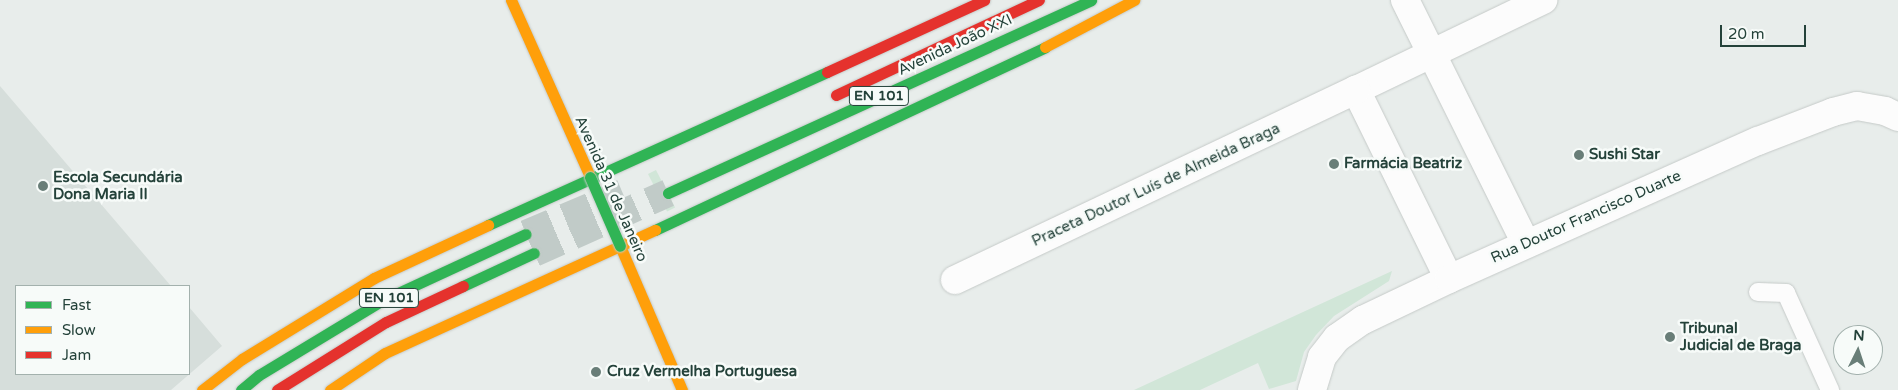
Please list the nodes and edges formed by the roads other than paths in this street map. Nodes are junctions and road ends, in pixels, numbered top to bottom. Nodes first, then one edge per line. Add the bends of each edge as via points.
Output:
1 (511, 0) edge
2 (984, 0) edge
3 (1039, 0) edge
4 (1091, 0) edge
5 (1134, 0) edge
6 (1405, 0) edge
7 (1543, 0) edge
8 (1430, 53) junction
9 (1356, 90) junction
10 (823, 101) dead end
11 (1898, 117) edge
12 (590, 177) junction
13 (668, 193) tunnel mouth
14 (526, 234) tunnel mouth
15 (1526, 244) junction
16 (620, 246) junction
17 (534, 253) tunnel mouth
18 (1449, 279) junction
19 (955, 280) dead end
20 (1758, 292) dead end
21 (385, 353) junction
22 (202, 390) edge
23 (241, 390) edge
24 (277, 390) edge
25 (330, 390) edge
26 (355, 390) edge
27 (682, 390) edge
28 (1312, 390) edge
29 (1830, 390) edge

1 - 12 main road, Avenida 31 de Janeiro
2 - 12 main road via 704,129
3 - 10 main road, EN 101
4 - 13 main road, Avenida João XXI / EN 101
5 - 16 main road via 1054,43
6 - 8 street
7 - 8 street, Praceta Doutor Luís de Almeida Braga
8 - 9 street, Praceta Doutor Luís de Almeida Braga
8 - 15 street
9 - 18 street
9 - 19 street, Praceta Doutor Luís de Almeida Braga
11 - 15 street, Rua Doutor Francisco Duarte via 1857,106 1833,112 1758,141
12 - 16 main road, Avenida 31 de Janeiro, bridge
12 - 22 main road via 374,278 242,359
14 - 23 main road, EN 101 via 383,300 259,375
15 - 18 street, Rua Doutor Francisco Duarte
16 - 21 main road
16 - 27 main road, Avenida 31 de Janeiro
17 - 24 main road, EN 101 via 386,322
18 - 28 street, Rua Doutor Francisco Duarte via 1362,320 1337,338 1322,357
20 - 29 lane via 1786,294
21 - 25 main road
21 - 26 lane

